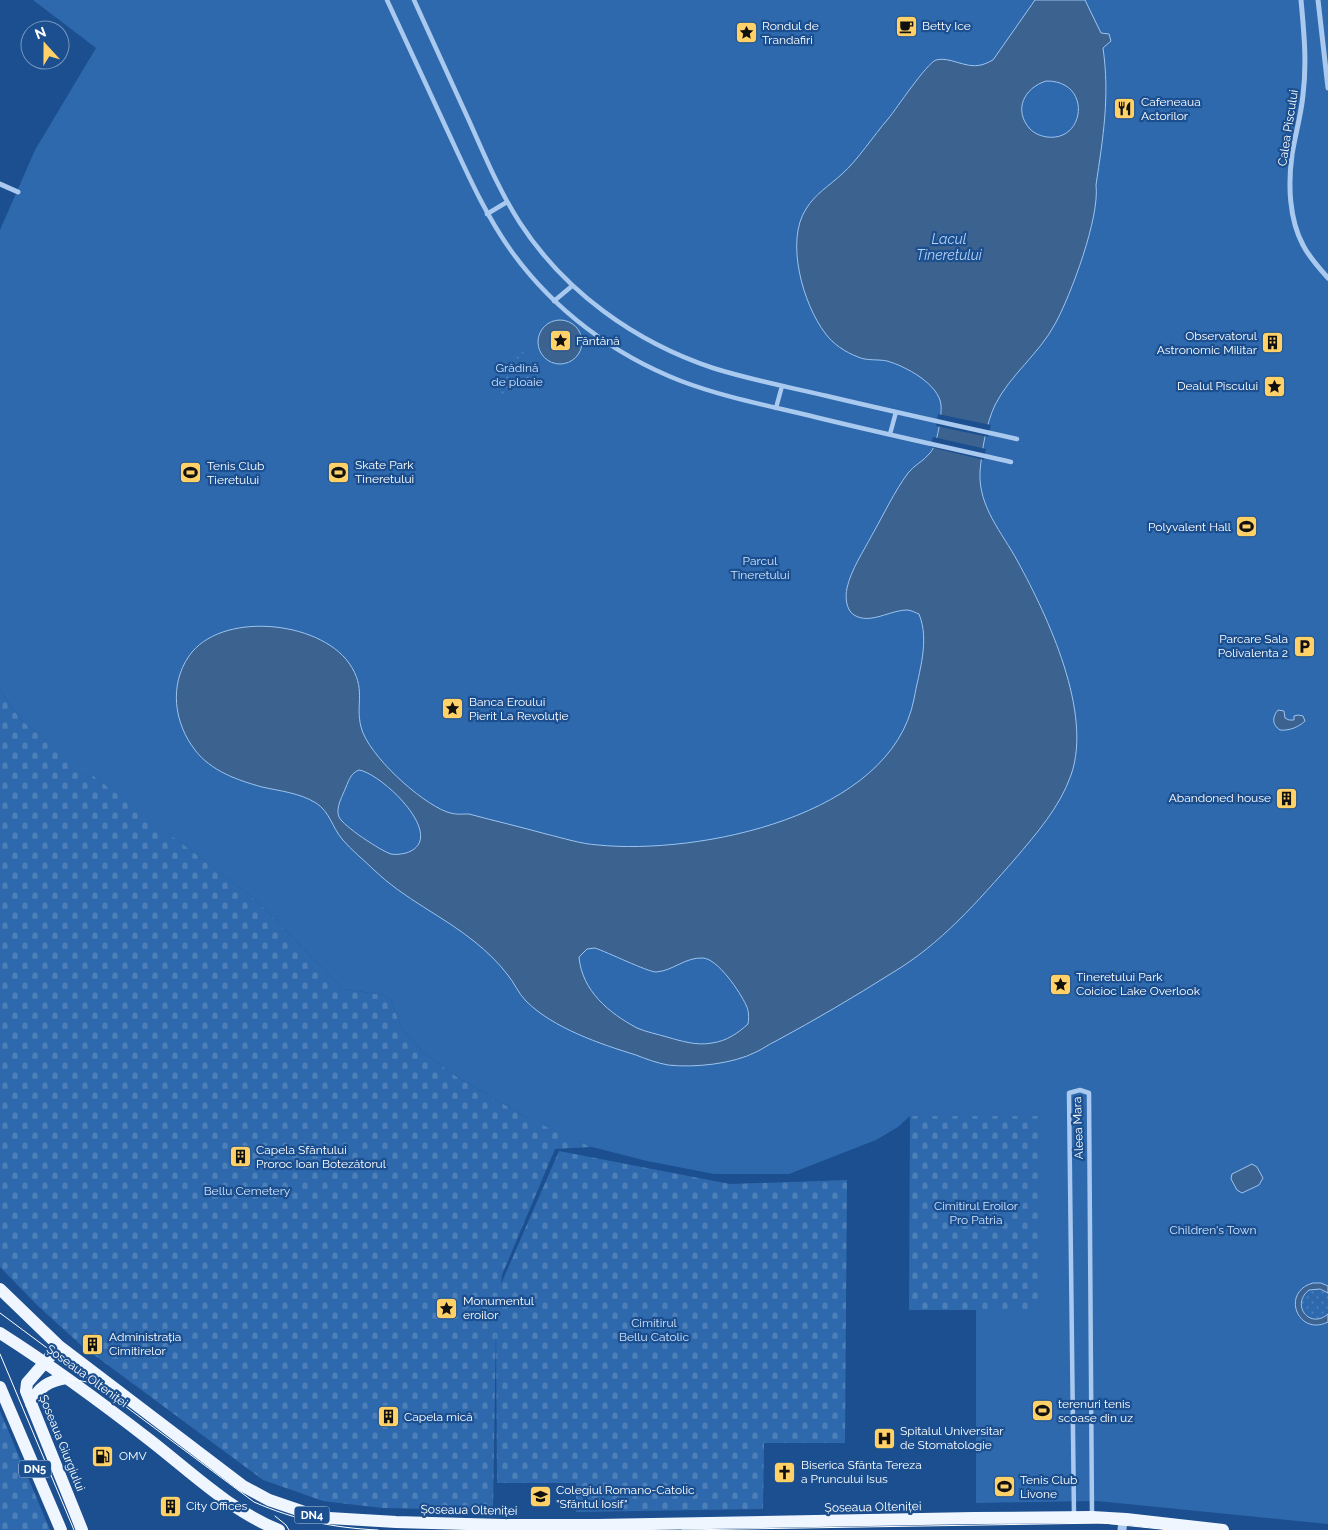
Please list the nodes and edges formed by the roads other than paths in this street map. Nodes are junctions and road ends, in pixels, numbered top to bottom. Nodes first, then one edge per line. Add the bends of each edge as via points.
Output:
1 (387, 0) edge
2 (414, 0) edge
3 (1301, 0) edge
4 (1318, 0) edge
5 (1328, 88) edge
6 (0, 184) edge
7 (18, 192) dead end
8 (507, 202) junction
9 (487, 214) junction
10 (1328, 278) edge
11 (572, 286) junction
12 (554, 301) junction
13 (782, 386) junction
14 (776, 408) junction
15 (896, 412) junction
16 (890, 434) junction
17 (1017, 439) dead end
18 (1011, 462) dead end
19 (0, 1289) edge
20 (0, 1333) edge
21 (59, 1346) junction
22 (45, 1362) junction
23 (66, 1378) junction
24 (0, 1387) edge
25 (31, 1404) junction
26 (1074, 1518) junction
27 (1092, 1518) junction
28 (1122, 1525) edge
29 (60, 1530) edge
30 (82, 1530) edge
31 (278, 1530) edge
32 (1223, 1530) edge

1 - 9 street
2 - 8 street
3 - 10 street, Calea Piscului via 1305,75 1292,157 1291,204 1302,245
4 - 5 street
6 - 7 street
8 - 9 street
8 - 11 street via 532,240
9 - 12 street via 513,253
11 - 12 street
11 - 13 street via 609,316 685,357 723,371
12 - 14 street via 601,339 637,360 680,380
13 - 14 street
13 - 15 street
14 - 16 street
15 - 16 street
15 - 17 street
16 - 18 street
19 - 21 main road, Șoseaua Olteniței
20 - 22 main road, Șoseaua Olteniței / DN4
21 - 22 main road, Șoseaua Giurgiului / DN5
21 - 26 main road, Șoseaua Olteniței / DN4 via 249,1490 292,1509 329,1518 526,1525
22 - 23 main road, Șoseaua Olteniței / DN4
22 - 25 main road, Șoseaua Giurgiului / DN5 via 27,1383
23 - 25 main road via 48,1382
23 - 31 main road, Șoseaua Olteniței / DN4 via 232,1504
24 - 29 main road, DN5
25 - 30 main road, Șoseaua Giurgiului / DN5
26 - 27 main road, Șoseaua Olteniței / DN4
26 - 27 street, Aleea Mara via 1070,1094 1080,1090 1090,1093
27 - 28 main road, Șoseaua Olteniței / DN4
28 - 32 main road, Șoseaua Olteniței / DN4

